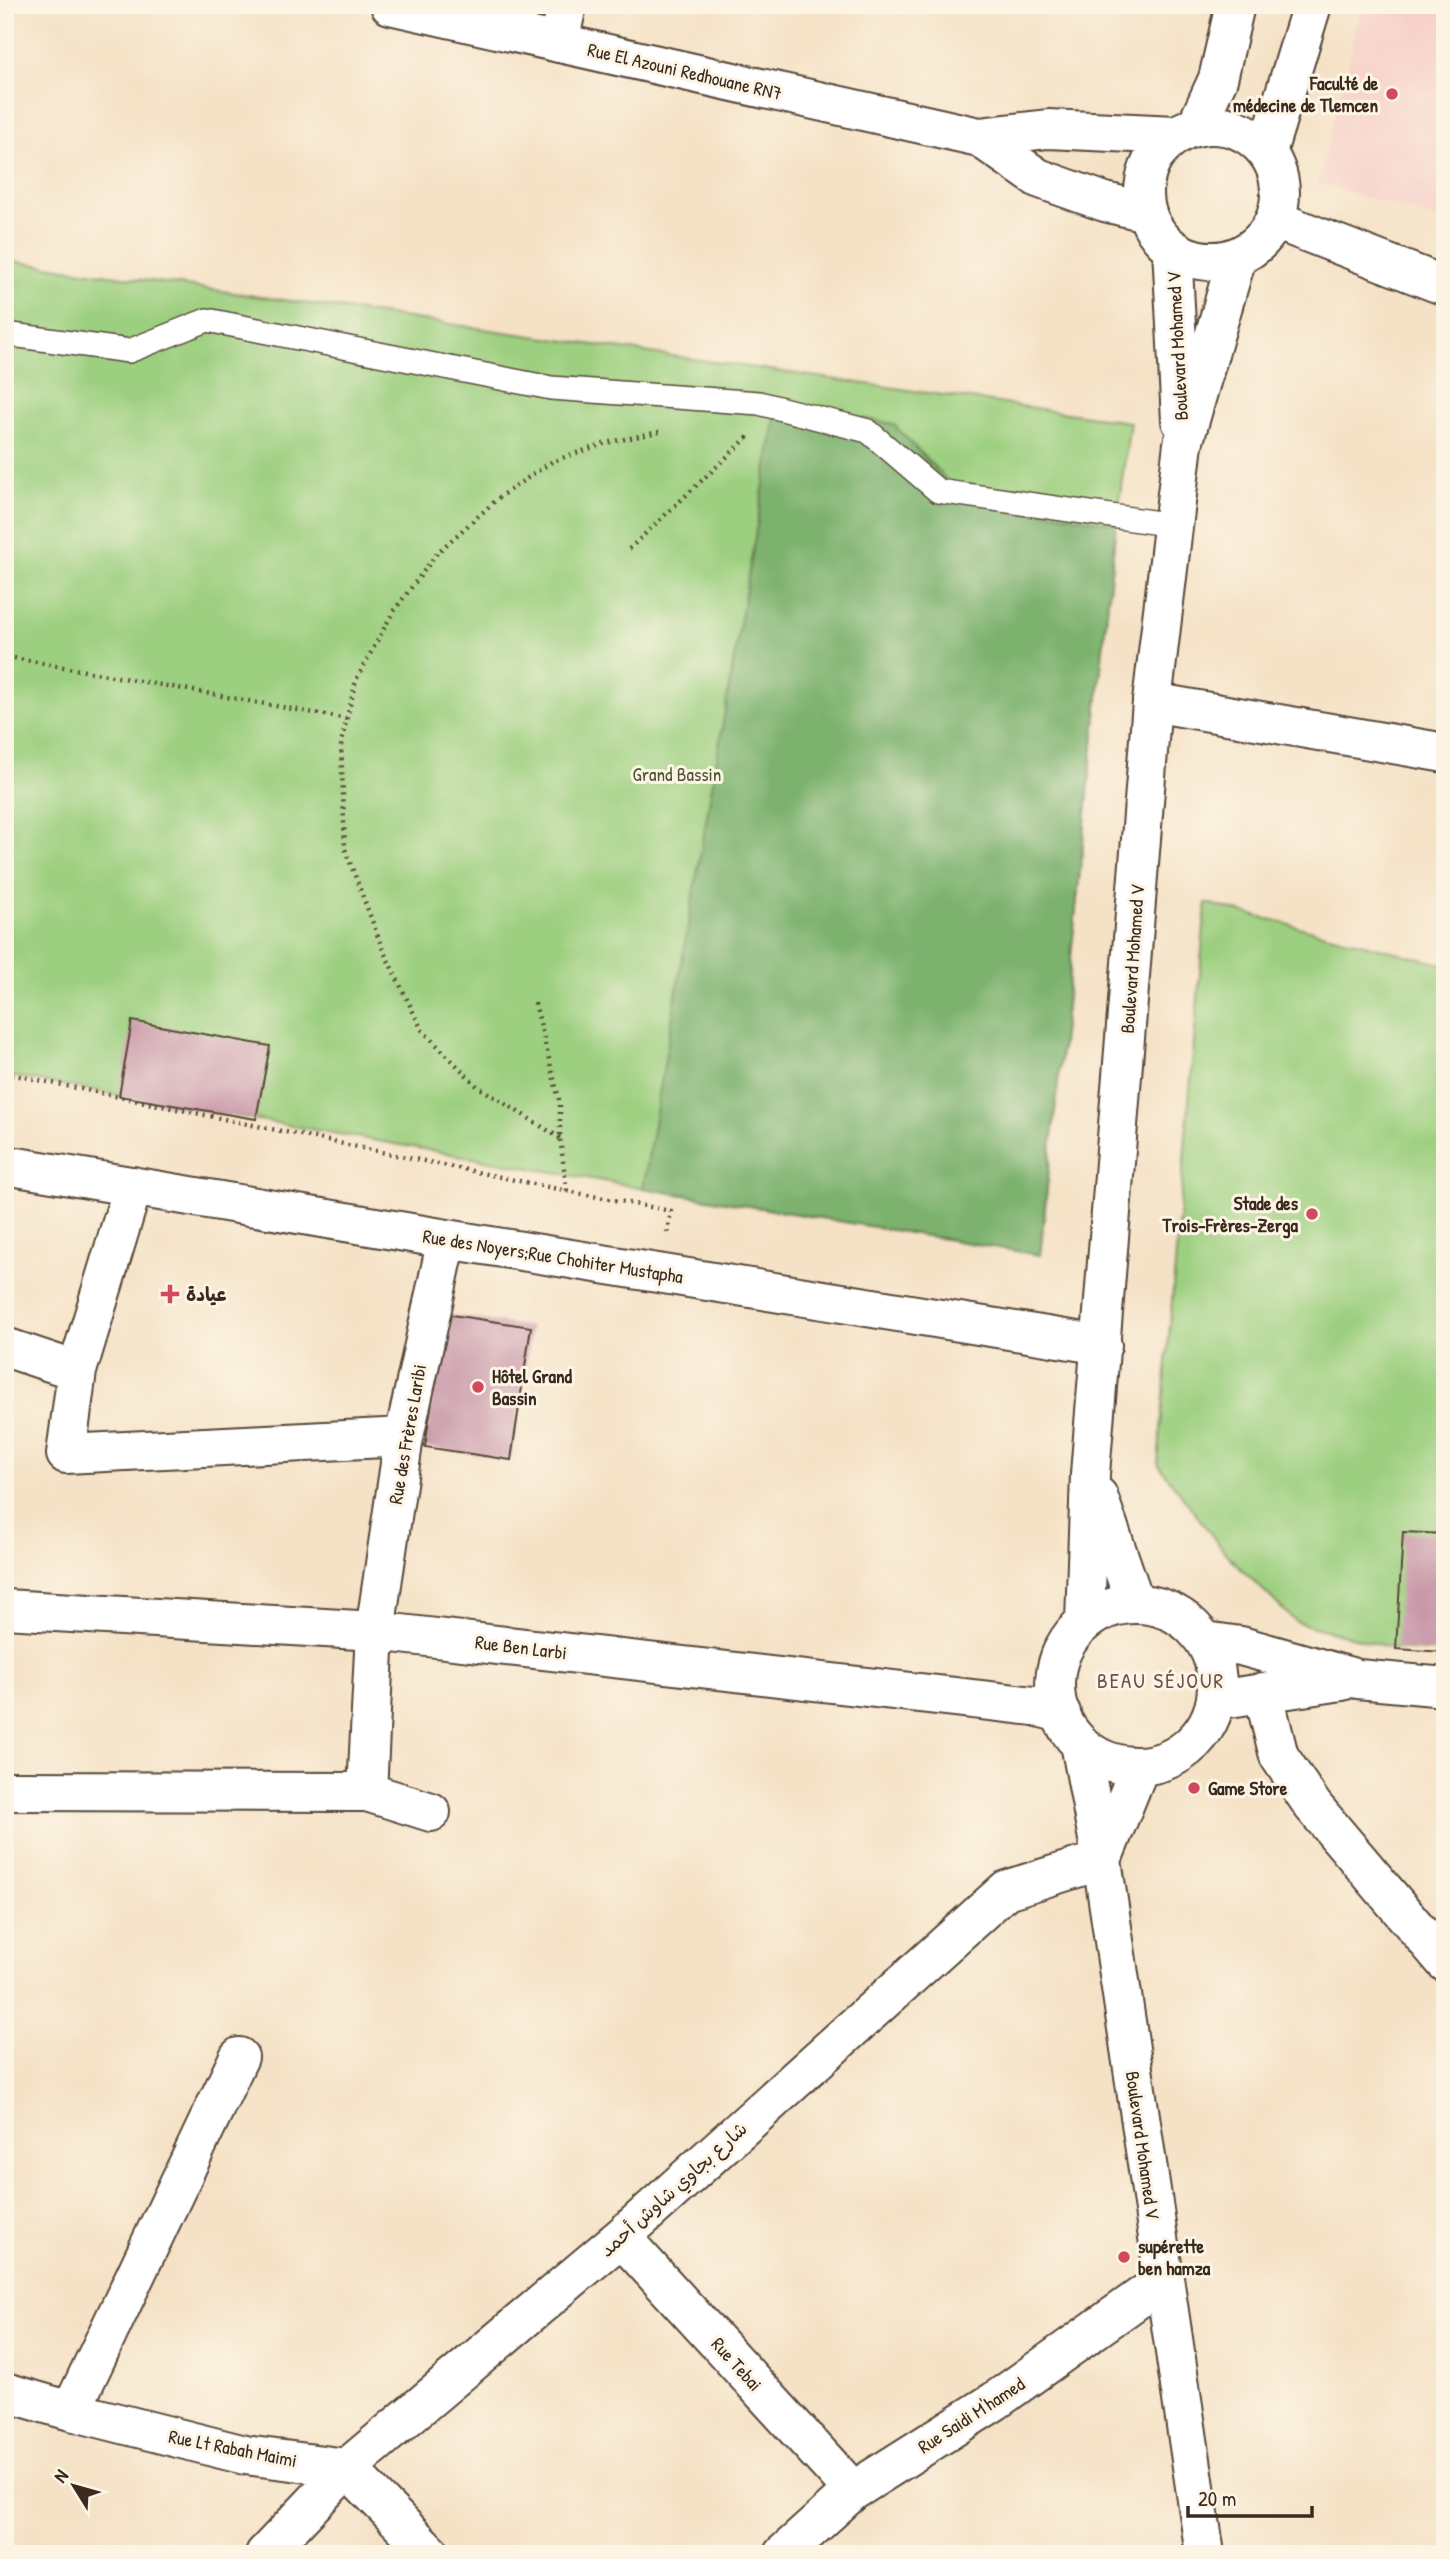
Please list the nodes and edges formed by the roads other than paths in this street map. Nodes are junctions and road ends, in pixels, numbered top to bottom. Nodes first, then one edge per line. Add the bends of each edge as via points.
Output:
1 (390, 5) edge
2 (567, 5) edge
3 (1235, 5) edge
4 (1312, 5) edge
5 (559, 43) junction
6 (1186, 131) junction
7 (979, 137) junction
8 (1267, 152) junction
9 (1146, 212) junction
10 (1275, 220) junction
11 (1172, 248) junction
12 (1237, 257) junction
13 (1445, 286) edge
14 (5, 334) edge
15 (1183, 444) junction
16 (1173, 525) junction
17 (1152, 702) junction
18 (1445, 753) edge
19 (5, 1165) edge
20 (133, 1186) junction
21 (447, 1239) junction
22 (1102, 1345) junction
23 (5, 1347) edge
24 (76, 1371) junction
25 (404, 1437) junction
26 (1090, 1474) junction
27 (1135, 1603) junction
28 (5, 1609) edge
29 (1085, 1622) junction
30 (376, 1631) junction
31 (1205, 1641) junction
32 (1358, 1679) junction
33 (1445, 1687) edge
34 (1262, 1692) junction
35 (1216, 1700) junction
36 (1058, 1712) junction
37 (1140, 1766) junction
38 (5, 1791) edge
39 (367, 1792) junction
40 (431, 1812) dead end
41 (1102, 1860) junction
42 (1445, 1962) edge
43 (239, 2057) dead end
44 (621, 2237) junction
45 (1163, 2281) junction
46 (5, 2392) edge
47 (71, 2411) junction
48 (347, 2468) junction
49 (853, 2491) junction
50 (265, 2554) edge
51 (430, 2554) edge
52 (783, 2554) edge
53 (1205, 2554) edge

1 - 5 street, Rue El Azouni Redhouane RN7
2 - 5 street
3 - 6 street via 1218,79
4 - 8 street
5 - 7 street, Rue El Azouni Redhouane RN7
6 - 7 street, Rue El Azouni Redhouane RN7 via 1048,129
6 - 8 street via 1217,125 1236,129
6 - 9 street via 1159,149 1148,169
7 - 9 street, Rue El Azouni Redhouane RN7 via 1038,178
8 - 10 street via 1277,173 1280,197
9 - 11 street via 1156,233
10 - 12 street via 1252,248
10 - 13 street
11 - 12 street via 1192,258
11 - 15 street, Boulevard Mohamed V
12 - 15 street, Boulevard Mohamed V
14 - 16 lane via 129,351 207,320 551,387 759,402 868,431 938,491
15 - 16 street, Boulevard Mohamed V
16 - 17 street, Boulevard Mohamed V
17 - 18 street
17 - 22 street, Boulevard Mohamed V
19 - 20 street, Rue des Noyers;Rue Chohiter Mustapha
20 - 21 street, Rue des Noyers;Rue Chohiter Mustapha
20 - 24 street
21 - 22 street, Rue des Noyers;Rue Chohiter Mustapha
21 - 25 street, Rue des Frères Laribi
22 - 26 street, Boulevard Mohamed V
23 - 24 street
24 - 25 street via 66,1454
25 - 30 street, Rue des Frères Laribi
26 - 27 street, Boulevard Mohamed V
26 - 29 street, Boulevard Mohamed V
27 - 29 street via 1108,1609
27 - 31 street via 1175,1613
28 - 30 street, Rue Ben Larbi
29 - 36 street via 1069,1639 1059,1661
30 - 36 street, Rue Ben Larbi
30 - 39 street, Rue des Frères Laribi
31 - 32 street via 1241,1646
31 - 35 street via 1216,1669
32 - 33 street
32 - 34 street
34 - 35 street
34 - 42 street via 1285,1766 1313,1806
35 - 37 street via 1207,1726 1189,1746 1166,1760
36 - 37 street via 1097,1756
36 - 41 street, Boulevard Mohamed V
37 - 41 street
38 - 39 street
39 - 40 street
41 - 44 street, شارع بجاوي شاوش أحمد via 1006,1889
41 - 45 street, Boulevard Mohamed V
43 - 47 street
44 - 48 street, شارع بجاوي شاوش أحمد
44 - 49 street, Rue Tebai
45 - 49 street, Rue Saidi M'hamed via 995,2401
45 - 53 street, Boulevard Mohamed V
46 - 47 street, Rue Lt Rabah Maimi
47 - 48 street, Rue Lt Rabah Maimi via 246,2455
48 - 50 street, شارع بجاوي شاوش أحمد
48 - 51 street
49 - 52 street, Rue Saidi M'hamed

